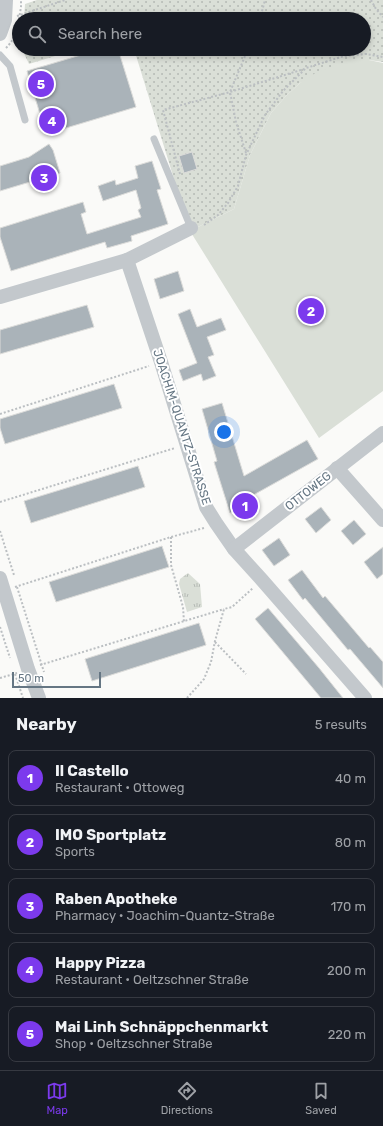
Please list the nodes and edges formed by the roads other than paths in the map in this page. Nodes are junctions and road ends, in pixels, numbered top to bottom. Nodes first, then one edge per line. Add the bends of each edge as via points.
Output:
1 (6, 0) edge
2 (0, 34) edge
3 (0, 54) edge
4 (25, 120) dead end
5 (154, 139) dead end
6 (191, 228) joint
7 (127, 260) junction
8 (0, 297) edge
9 (383, 433) edge
10 (337, 468) junction
11 (383, 520) edge
12 (234, 549) junction
13 (2, 584) edge
14 (39, 698) edge
15 (365, 698) edge

1 - 2 street via 5,20
3 - 4 lane via 10,66
5 - 6 lane
6 - 7 street
7 - 8 street
7 - 12 street, JOACHIM-QUANTZ-STRASSE via 206,507
9 - 10 street, OTTOWEG
10 - 11 street
10 - 12 street, OTTOWEG
12 - 15 street, JOACHIM-QUANTZ-STRASSE
13 - 14 street

